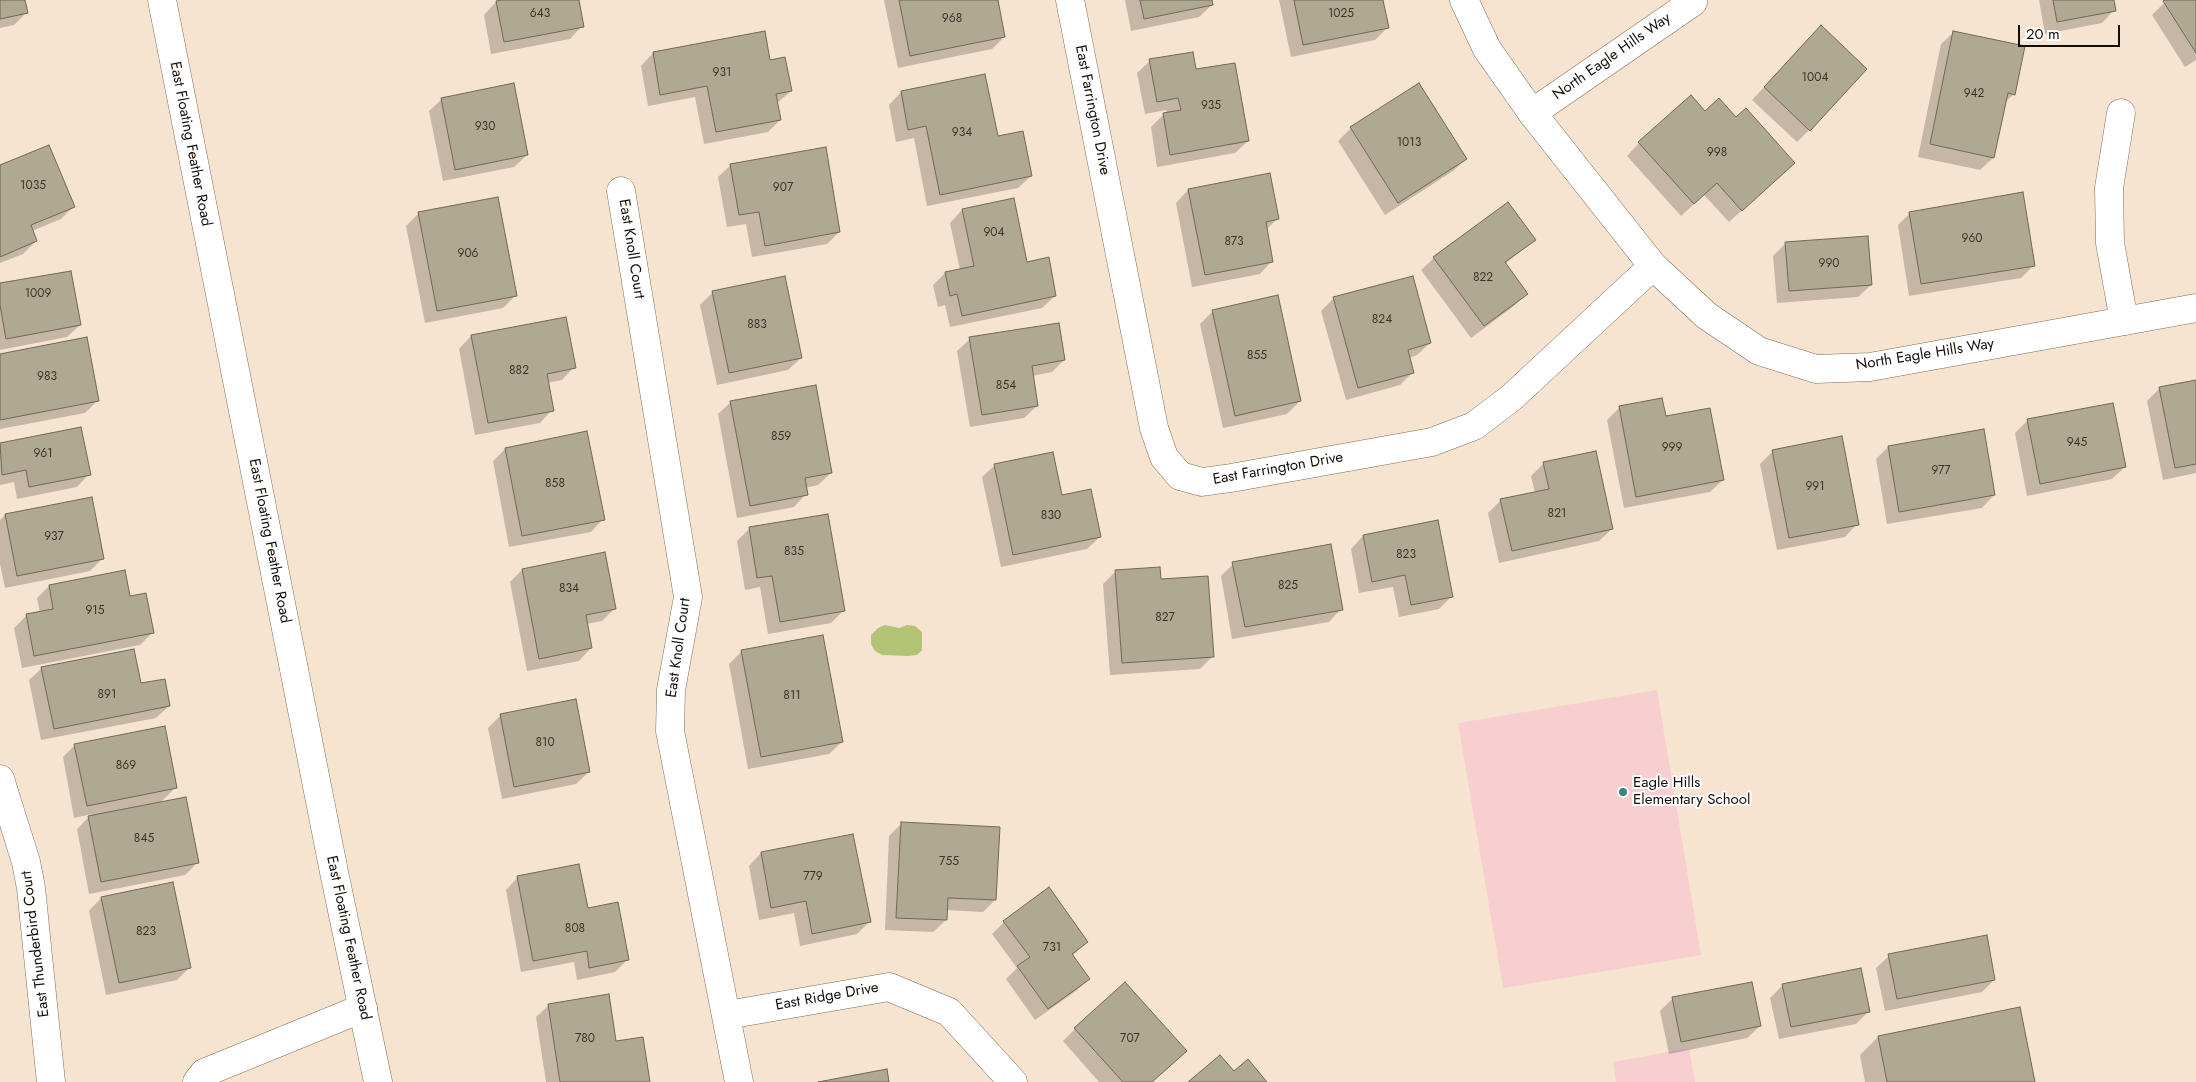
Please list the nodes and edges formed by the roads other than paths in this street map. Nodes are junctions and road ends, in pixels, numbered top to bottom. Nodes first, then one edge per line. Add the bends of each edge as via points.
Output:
1 (162, 0) edge
2 (1070, 0) edge
3 (1464, 0) edge
4 (1693, 2) dead end
5 (1532, 113) junction
6 (2121, 114) dead end
7 (622, 191) dead end
8 (1653, 266) junction
9 (2196, 308) edge
10 (2124, 321) junction
11 (0, 779) edge
12 (363, 1008) junction
13 (726, 1015) junction
14 (51, 1082) edge
15 (197, 1082) edge
16 (378, 1082) edge
17 (739, 1082) edge
18 (1013, 1082) edge

1 - 12 street, East Floating Feather Road
2 - 8 street, East Farrington Drive via 1154,428 1164,457 1180,476 1202,482 1231,478 1432,442 1474,426 1511,398
3 - 5 street, North Eagle Hills Way via 1487,49
4 - 5 street, North Eagle Hills Way
5 - 8 street, North Eagle Hills Way
6 - 10 street via 2109,188 2110,243
7 - 13 street, East Knoll Court via 688,597 671,690 670,731
8 - 10 street, North Eagle Hills Way via 1707,316 1759,351 1816,369 1870,367
9 - 10 street, North Eagle Hills Way
11 - 14 street, East Thunderbird Court via 28,871
12 - 15 street via 204,1073
12 - 16 street, East Floating Feather Road
13 - 17 street, East Knoll Court
13 - 18 street, East Ridge Drive via 890,987 949,1012

